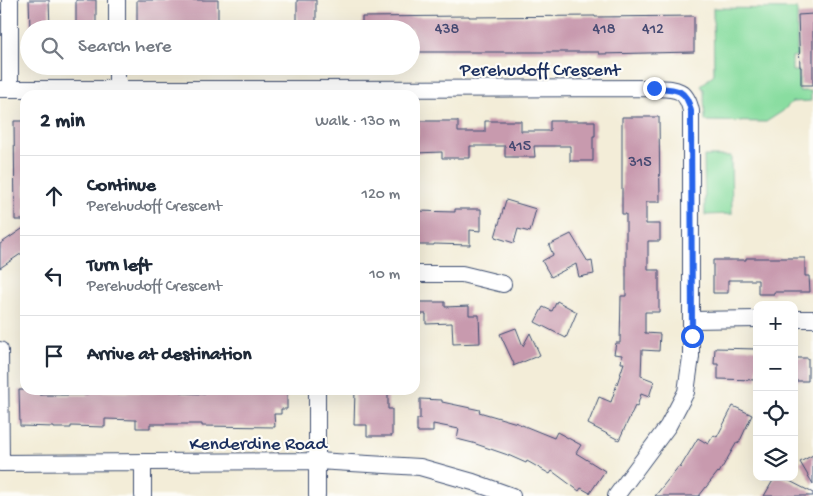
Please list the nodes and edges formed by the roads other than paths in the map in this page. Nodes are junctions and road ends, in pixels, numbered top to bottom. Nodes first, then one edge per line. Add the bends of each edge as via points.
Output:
1 (10, 0) edge
2 (117, 0) edge
3 (117, 20) edge
4 (117, 75) edge
5 (5, 88) edge
6 (117, 88) junction
7 (217, 90) edge
8 (420, 91) edge
9 (420, 274) edge
10 (504, 284) dead end
11 (798, 319) edge
12 (813, 319) edge
13 (692, 320) junction
14 (753, 320) edge
15 (0, 350) edge
16 (317, 395) edge
17 (0, 429) edge
18 (317, 461) junction
19 (143, 462) junction
20 (0, 464) edge
21 (143, 496) edge
22 (317, 496) edge
23 (512, 496) edge
24 (616, 496) edge

1 - 5 street
2 - 3 street
4 - 6 street
5 - 6 street, Perehudoff Crescent
6 - 7 street, Perehudoff Crescent
8 - 13 street, Perehudoff Crescent via 668,88 682,92 691,111
9 - 10 street via 462,274
11 - 12 street
13 - 14 street
13 - 24 street, Perehudoff Crescent via 686,392 668,426
15 - 17 street
16 - 18 street
17 - 20 street
18 - 19 street, Kenderdine Road
18 - 22 street
18 - 23 street, Kenderdine Road via 420,467
19 - 20 street, Kenderdine Road
19 - 21 street

